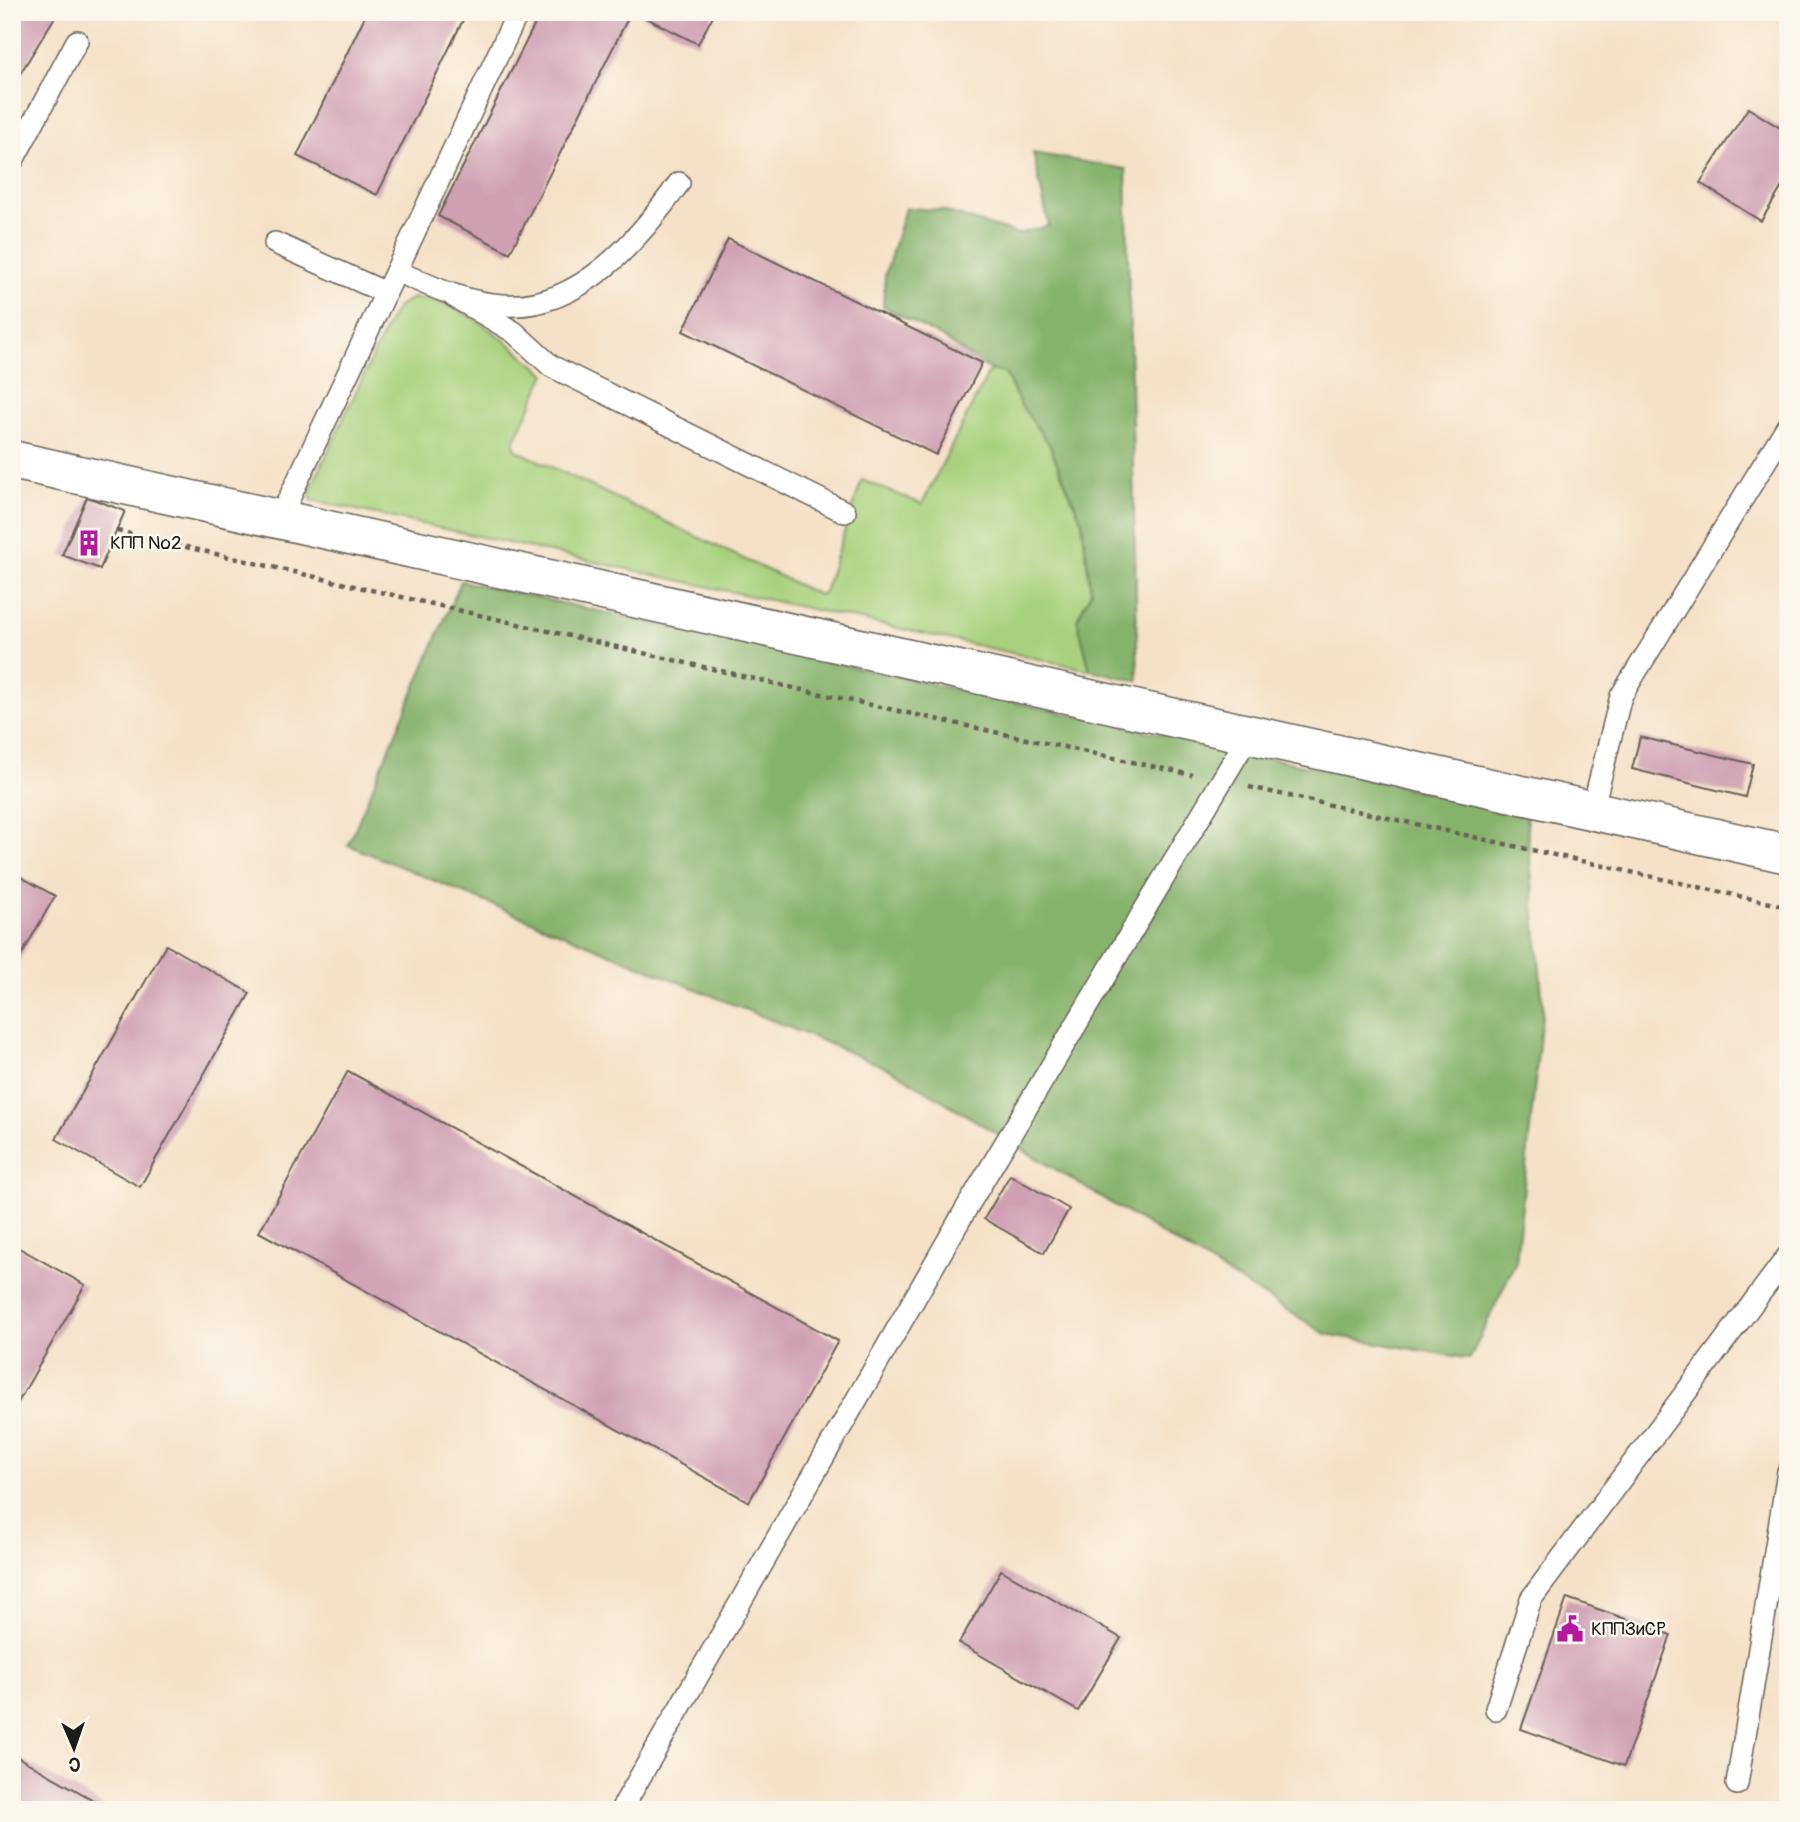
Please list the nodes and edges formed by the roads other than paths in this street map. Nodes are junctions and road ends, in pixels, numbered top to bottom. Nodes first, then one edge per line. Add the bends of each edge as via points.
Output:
1 (518, 12) edge
2 (77, 41) dead end
3 (12, 163) edge
4 (679, 183) dead end
5 (275, 243) dead end
6 (396, 271) junction
7 (386, 293) junction
8 (453, 296) junction
9 (1788, 425) edge
10 (12, 460) edge
11 (845, 512) dead end
12 (279, 520) junction
13 (1249, 735) junction
14 (1592, 811) junction
15 (1788, 854) edge
16 (1788, 1256) edge
17 (1788, 1472) edge
18 (1496, 1709) dead end
19 (1737, 1784) dead end
20 (621, 1810) edge

1 - 6 lane
2 - 3 lane
4 - 8 lane via 619,257 548,299 538,304 502,305
5 - 7 lane
6 - 7 lane
6 - 8 lane
7 - 12 lane
8 - 11 lane via 514,332 551,366
9 - 14 lane via 1622,696
10 - 12 street
12 - 13 street
13 - 14 street
13 - 20 lane via 959,1221
14 - 15 street
16 - 18 lane via 1531,1599
17 - 19 lane

